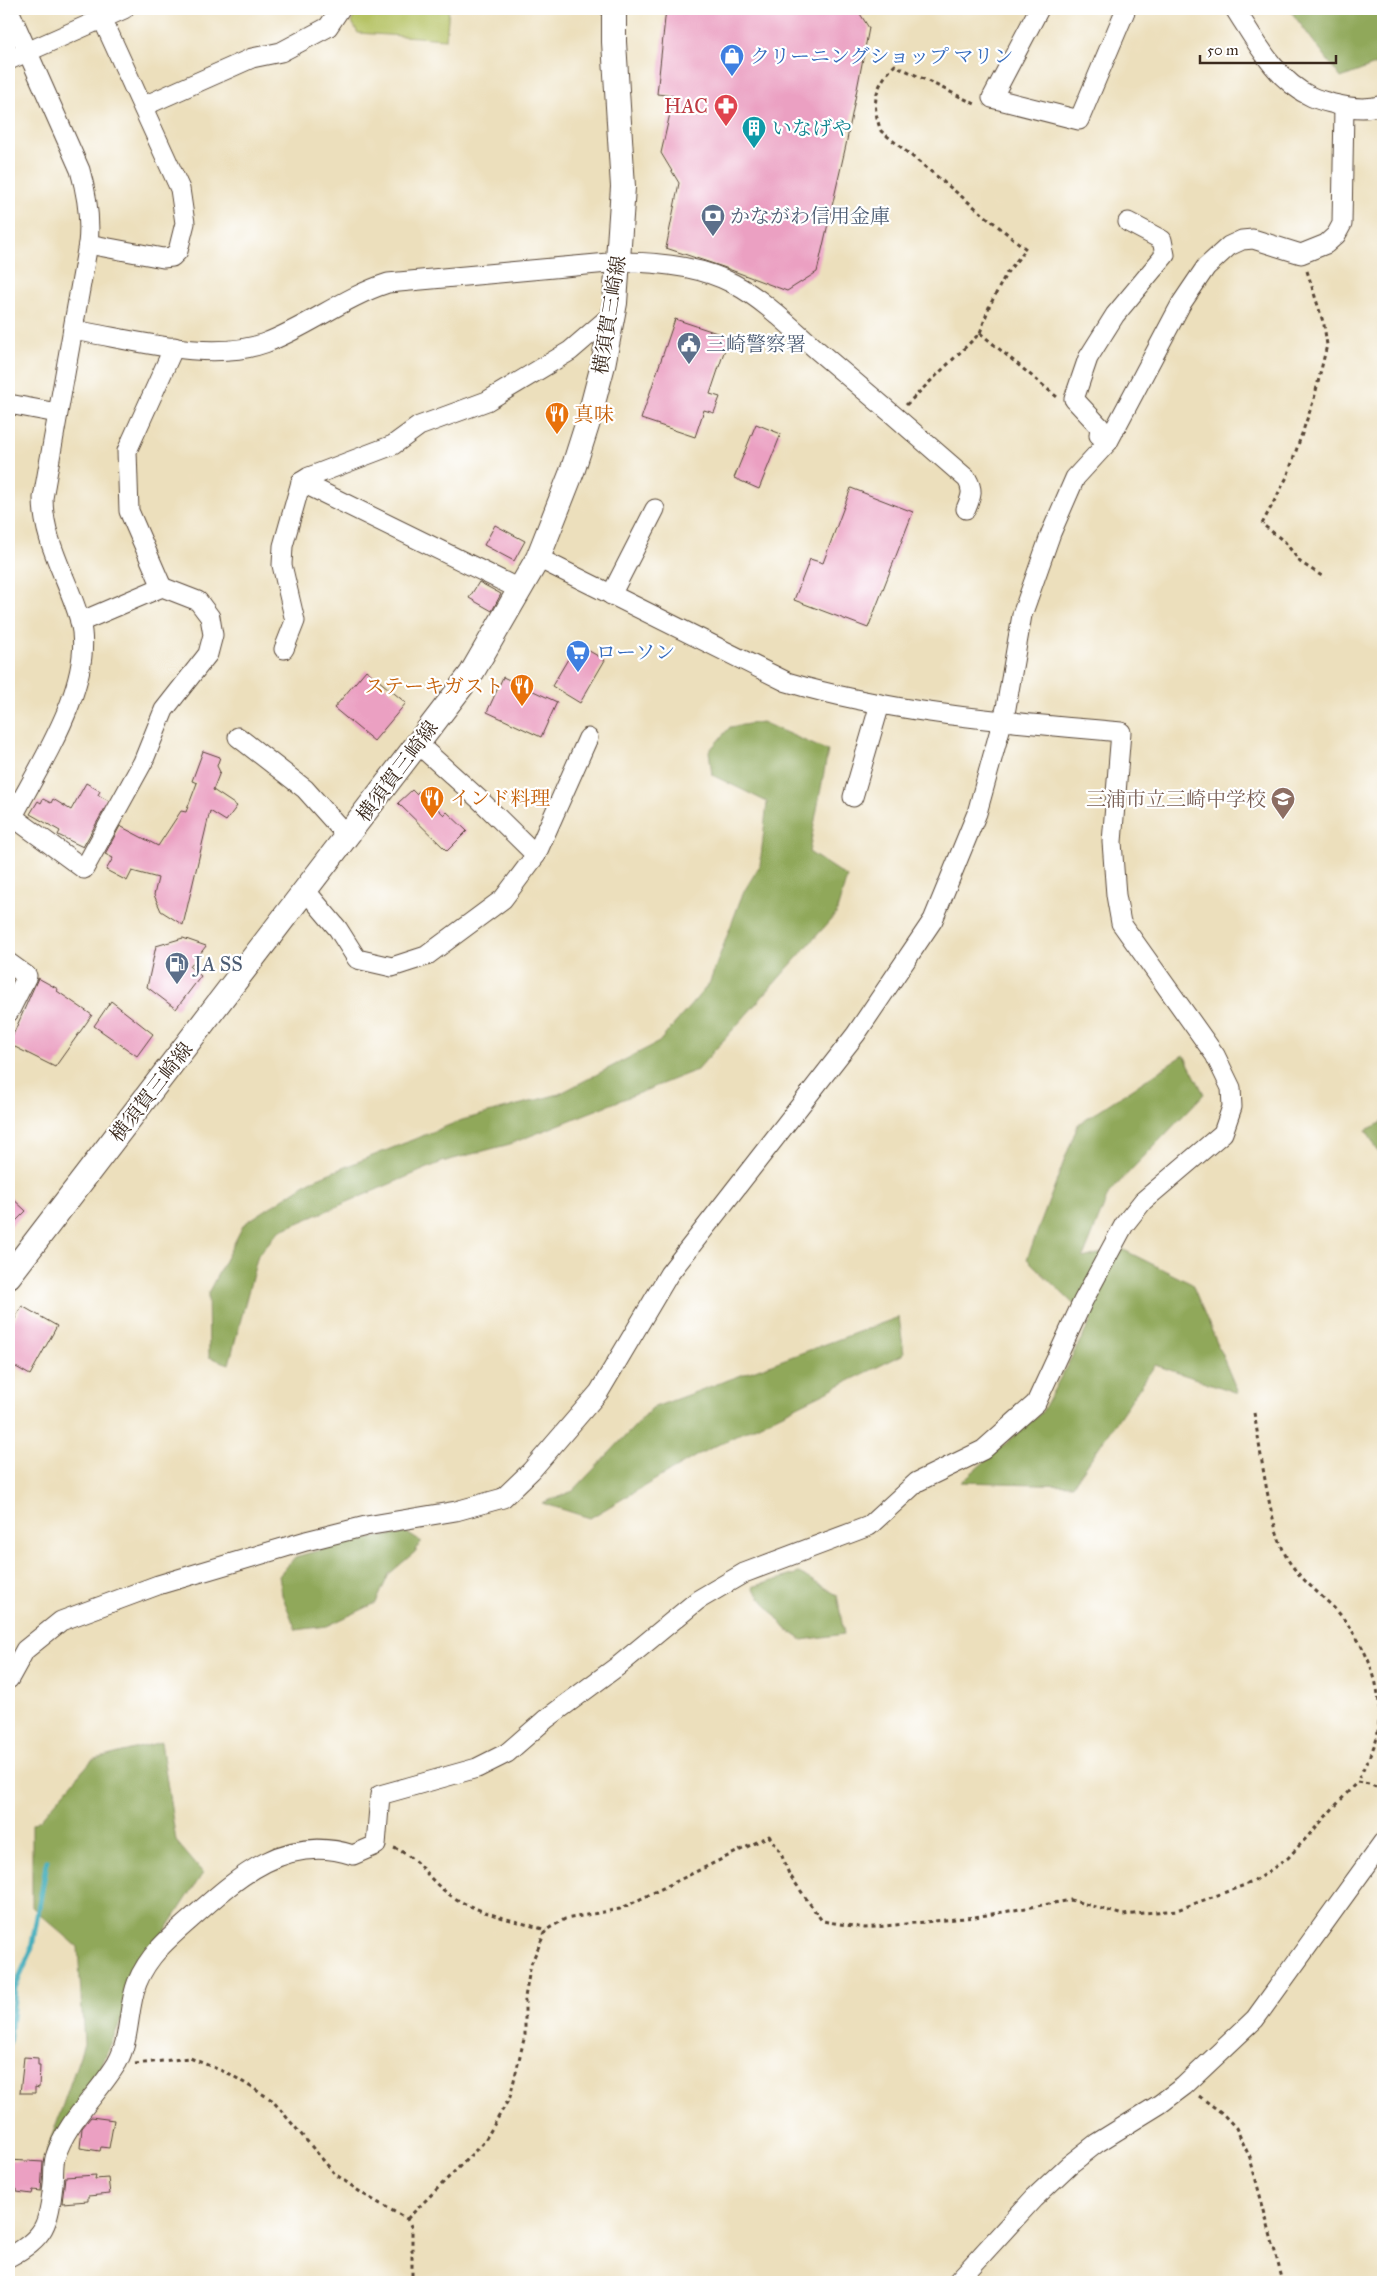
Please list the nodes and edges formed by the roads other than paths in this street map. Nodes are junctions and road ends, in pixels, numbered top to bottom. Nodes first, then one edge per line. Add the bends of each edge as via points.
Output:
1 (124, 9) edge
2 (340, 9) edge
3 (614, 9) edge
4 (1039, 9) edge
5 (1126, 9) edge
6 (1235, 9) edge
7 (9, 10) edge
8 (102, 18) junction
9 (28, 51) junction
10 (9, 60) edge
11 (144, 106) junction
12 (1383, 106) edge
13 (1344, 107) junction
14 (1128, 222) dead end
15 (88, 244) junction
16 (619, 262) junction
17 (613, 314) junction
18 (73, 330) junction
19 (174, 347) junction
20 (9, 404) edge
21 (57, 413) junction
22 (1103, 438) junction
23 (301, 482) junction
24 (654, 509) dead end
25 (966, 509) dead end
26 (538, 558) junction
27 (162, 587) junction
28 (521, 590) junction
29 (611, 595) junction
30 (80, 622) junction
31 (284, 649) dead end
32 (880, 704) junction
33 (1002, 721) junction
34 (238, 737) dead end
35 (588, 738) dead end
36 (418, 745) junction
37 (853, 797) dead end
38 (10, 818) edge
39 (347, 836) junction
40 (536, 855) junction
41 (306, 890) junction
42 (9, 963) edge
43 (9, 1012) edge
44 (9, 1276) edge
45 (9, 1680) edge
46 (1383, 1842) edge
47 (9, 2256) edge
48 (957, 2282) edge

1 - 8 street
2 - 11 street via 328,27 281,52 252,58
3 - 16 main road, 横須賀三崎線 via 623,188
4 - 5 street via 992,98 1079,120
6 - 13 street via 1265,55 1286,79 1312,97
7 - 9 street
8 - 9 street
8 - 11 street
9 - 10 street
9 - 15 street via 80,170 88,197
11 - 15 street via 184,205 185,223 178,251 172,257 162,258
12 - 13 street
13 - 22 street via 1342,224 1336,235 1326,244 1301,254 1254,240 1242,240 1229,246 1206,267 1180,304
14 - 22 street via 1162,240 1165,255 1115,315 1088,358 1074,399 1100,427
15 - 18 street
16 - 17 main road, 横須賀三崎線
16 - 19 street via 388,283 363,292 265,343 224,352
16 - 25 street via 639,262 712,274 764,305 967,479 972,487 972,496
17 - 23 street via 570,351 487,402 419,426 393,445
17 - 26 main road, 横須賀三崎線 via 588,422
18 - 19 street
18 - 21 street
19 - 27 street via 127,451 129,511
20 - 21 street
21 - 30 street via 44,484 43,512 51,548
22 - 33 street via 1075,478 1051,533 1022,615
23 - 28 street
23 - 31 street via 283,546 282,565 295,620
24 - 29 street
26 - 28 main road, 横須賀三崎線
26 - 29 street
27 - 30 street
27 - 38 street via 198,601 210,617 213,635 208,654 164,710 143,762 84,869
28 - 36 main road, 横須賀三崎線 via 471,674
29 - 32 street via 787,682
30 - 38 street via 82,654 79,682
32 - 33 street
32 - 37 street
33 - 45 street via 977,813 933,920 856,1034 669,1274 599,1392 531,1471 503,1498 456,1511 366,1526 306,1541 158,1585 61,1621 25,1650
33 - 47 street via 1121,732 1112,842 1121,922 1191,1020 1226,1077 1231,1088 1232,1107 1222,1133 1143,1202 1124,1225 1083,1301 1036,1403 983,1450 917,1482 869,1526 744,1573 698,1600 507,1752 477,1768 380,1795 376,1845 353,1855 332,1848 306,1849 280,1856 237,1878 164,1942 146,1965 137,1984 126,2041 117,2063 68,2129 55,2158 51,2206 43,2228 31,2245
34 - 39 street via 305,789
35 - 40 street
36 - 39 main road, 横須賀三崎線
36 - 40 street
39 - 41 main road, 横須賀三崎線
40 - 41 street via 503,899 426,956 392,967 357,959 338,929
41 - 44 main road, 横須賀三崎線
42 - 43 street via 27,976
46 - 48 street via 1255,2019 1184,2086 1068,2165

